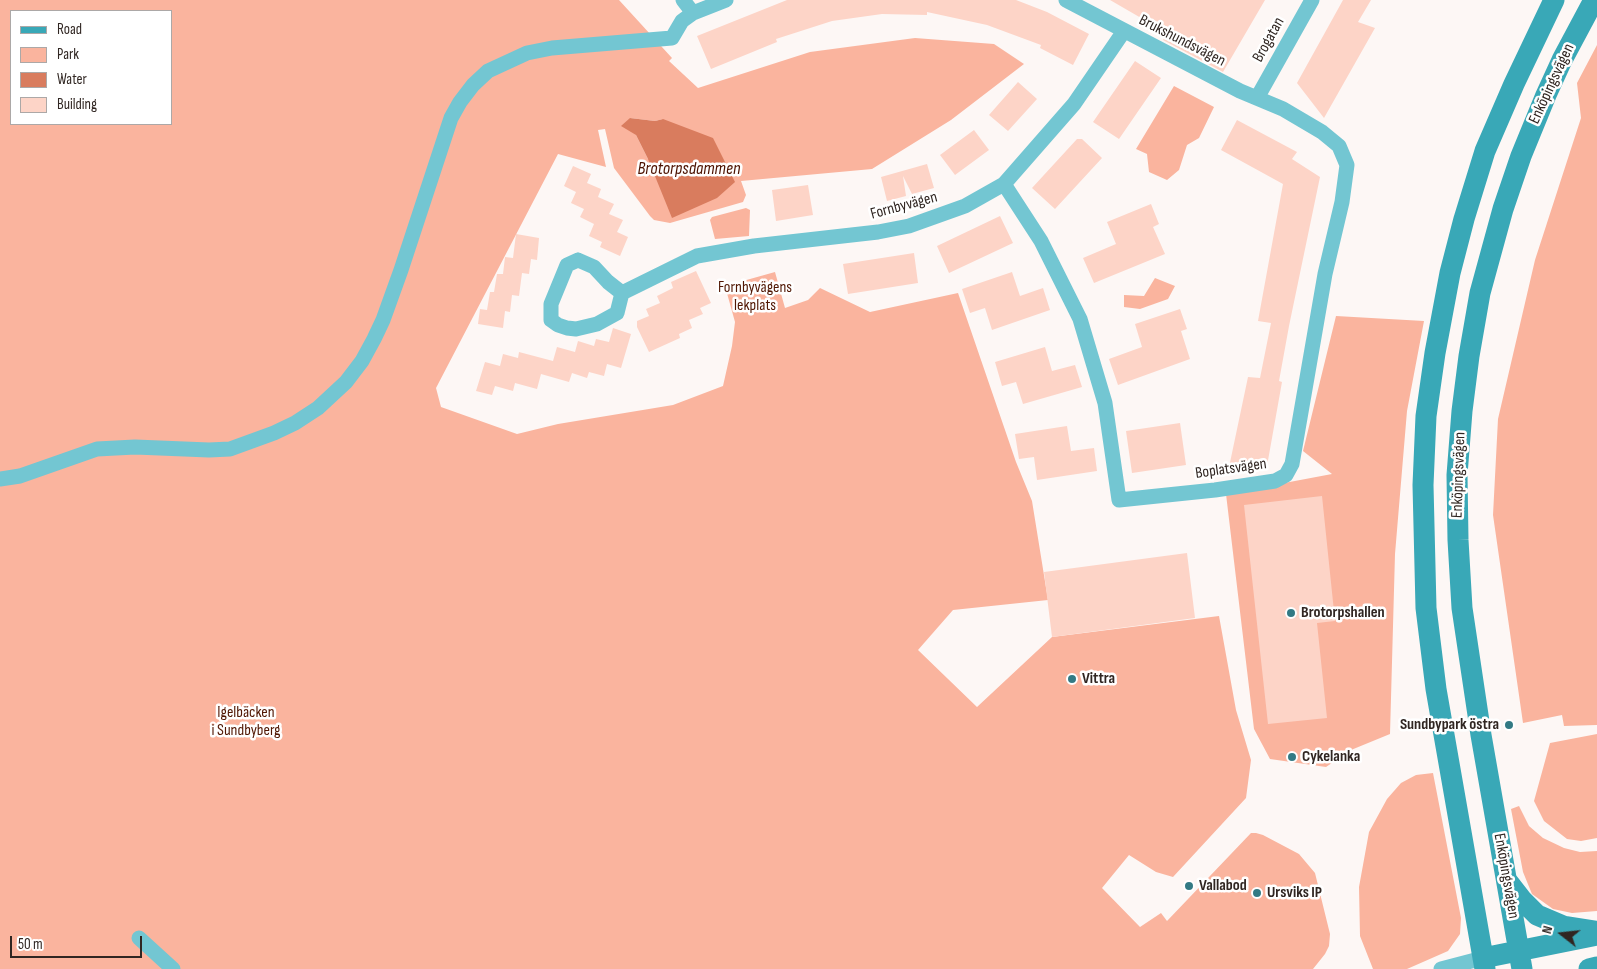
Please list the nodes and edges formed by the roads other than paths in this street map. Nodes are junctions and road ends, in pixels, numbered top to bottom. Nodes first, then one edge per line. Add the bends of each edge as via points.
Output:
1 (683, 0) edge
2 (726, 0) edge
3 (1066, 0) edge
4 (1312, 0) edge
5 (1594, 0) edge
6 (1548, 5) edge
7 (693, 13) junction
8 (1597, 15) edge
9 (1578, 29) junction
10 (1124, 31) junction
11 (1257, 98) junction
12 (1004, 184) junction
13 (622, 293) junction
14 (0, 479) edge
15 (1507, 880) junction
16 (1597, 931) edge
17 (1597, 935) edge
18 (139, 938) dead end
19 (1521, 960) edge
20 (1484, 963) edge
21 (1597, 967) edge
22 (173, 969) edge
23 (1441, 969) edge
24 (1589, 969) edge

1 - 7 street
2 - 7 street
3 - 10 street, Brukshundsvägen
4 - 11 street, Brogatan
5 - 9 main road, Enköpingsvägen
6 - 20 main road, Enköpingsvägen via 1485,151 1464,220 1434,353 1426,416 1423,485 1426,608 1436,690
7 - 14 street via 682,21 672,38 528,52 488,71 472,86 451,118 401,270 374,339 346,382 318,408 274,433 230,449 97,449 20,476
8 - 9 main road
9 - 15 main road, Enköpingsvägen via 1520,156 1503,209 1480,293 1462,411 1457,475 1462,608
10 - 11 street, Brukshundsvägen
10 - 12 street, Fornbyvägen via 1074,104
11 - 12 street, Boplatsvägen via 1322,132 1339,146 1346,165 1342,202 1325,274 1292,464 1286,475 1275,481 1119,500 1105,403 1080,319 1041,241
12 - 13 street, Fornbyvägen via 965,206 909,226 697,256
13 - 13 street via 594,267 578,260 567,265 556,287 551,320 576,329 597,324 617,313
15 - 16 main road via 1537,915 1563,926
15 - 19 main road, Enköpingsvägen
17 - 19 main road
18 - 22 street
19 - 20 main road
20 - 23 street
21 - 24 main road

